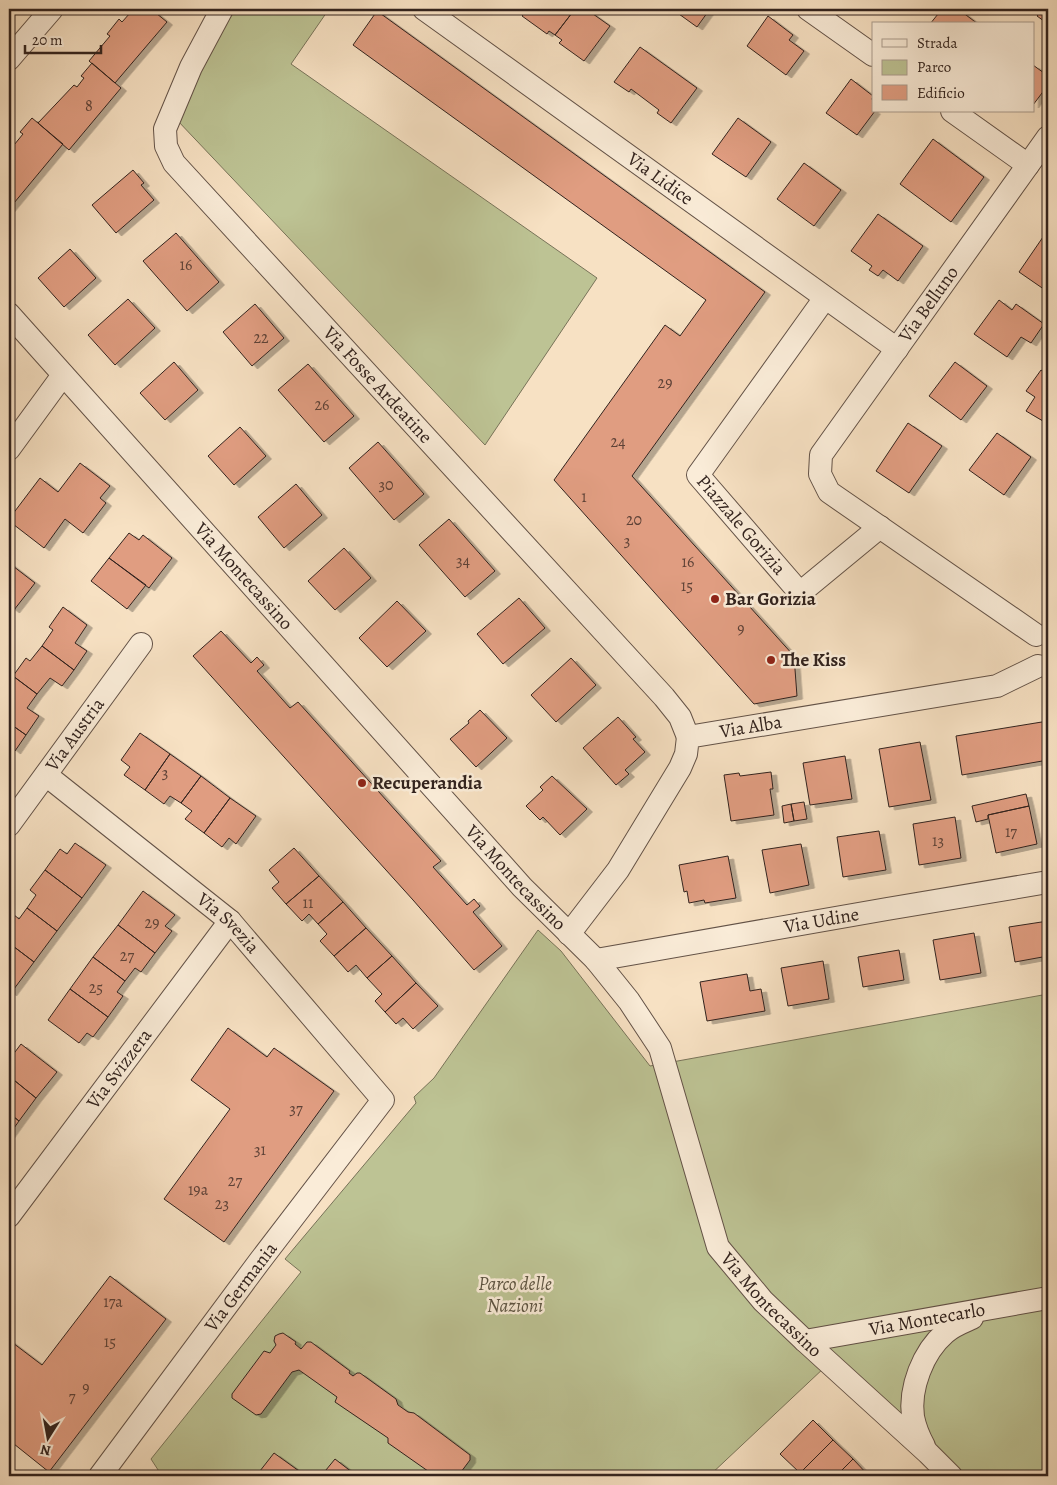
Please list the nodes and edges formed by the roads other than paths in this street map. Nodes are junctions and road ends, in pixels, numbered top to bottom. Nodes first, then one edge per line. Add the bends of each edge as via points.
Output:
1 (52, 9) edge
2 (222, 9) edge
3 (424, 9) edge
4 (808, 9) edge
5 (872, 54) edge
6 (9, 59) edge
7 (953, 112) edge
8 (1048, 137) edge
9 (1028, 165) junction
10 (825, 298) junction
11 (9, 314) edge
12 (897, 349) junction
13 (63, 375) junction
14 (9, 449) edge
15 (880, 528) junction
16 (1042, 632) edge
17 (141, 644) dead end
18 (1043, 668) edge
19 (688, 737) junction
20 (46, 774) junction
21 (9, 825) edge
22 (1048, 882) edge
23 (230, 921) junction
24 (569, 934) junction
25 (596, 960) junction
26 (383, 1100) joint
27 (9, 1216) edge
28 (1048, 1298) edge
29 (994, 1307) junction
30 (805, 1341) junction
31 (928, 1453) junction
32 (101, 1476) edge
33 (951, 1476) edge

1 - 6 street
2 - 19 street, Via Fosse Ardeatine via 191,67 165,129 166,146 174,163 664,697 680,718
3 - 10 street, Via Lidice
4 - 5 street
7 - 9 street
8 - 9 street, Via Belluno
9 - 12 street, Via Belluno
10 - 12 street, Via Lidice
10 - 15 street, Piazzale Gorizia via 698,475 800,593
11 - 13 street, Via Montecassino
12 - 15 street, Via Belluno via 821,455 820,474 829,492
13 - 14 street
13 - 24 street, Via Montecassino via 522,888
15 - 16 street
16 - 18 street via 1030,646 1030,654
17 - 20 street, Via Austria
18 - 19 street, Via Alba via 997,686
19 - 24 street via 680,768 618,870
20 - 21 street, Via Austria
20 - 23 street, Via Svezia
22 - 25 street, Via Udine
23 - 26 street, Via Svezia
23 - 27 street, Via Svizzera
24 - 25 street, Via Montecassino
25 - 30 street, Via Montecassino via 629,1001 660,1048 718,1247 763,1301
26 - 32 street, Via Germania
28 - 29 street, Via Montecarlo
29 - 30 street, Via Montecarlo
29 - 31 street via 946,1331 920,1366 913,1416
30 - 31 street, Via Montecassino
31 - 33 street, Via Montecassino

